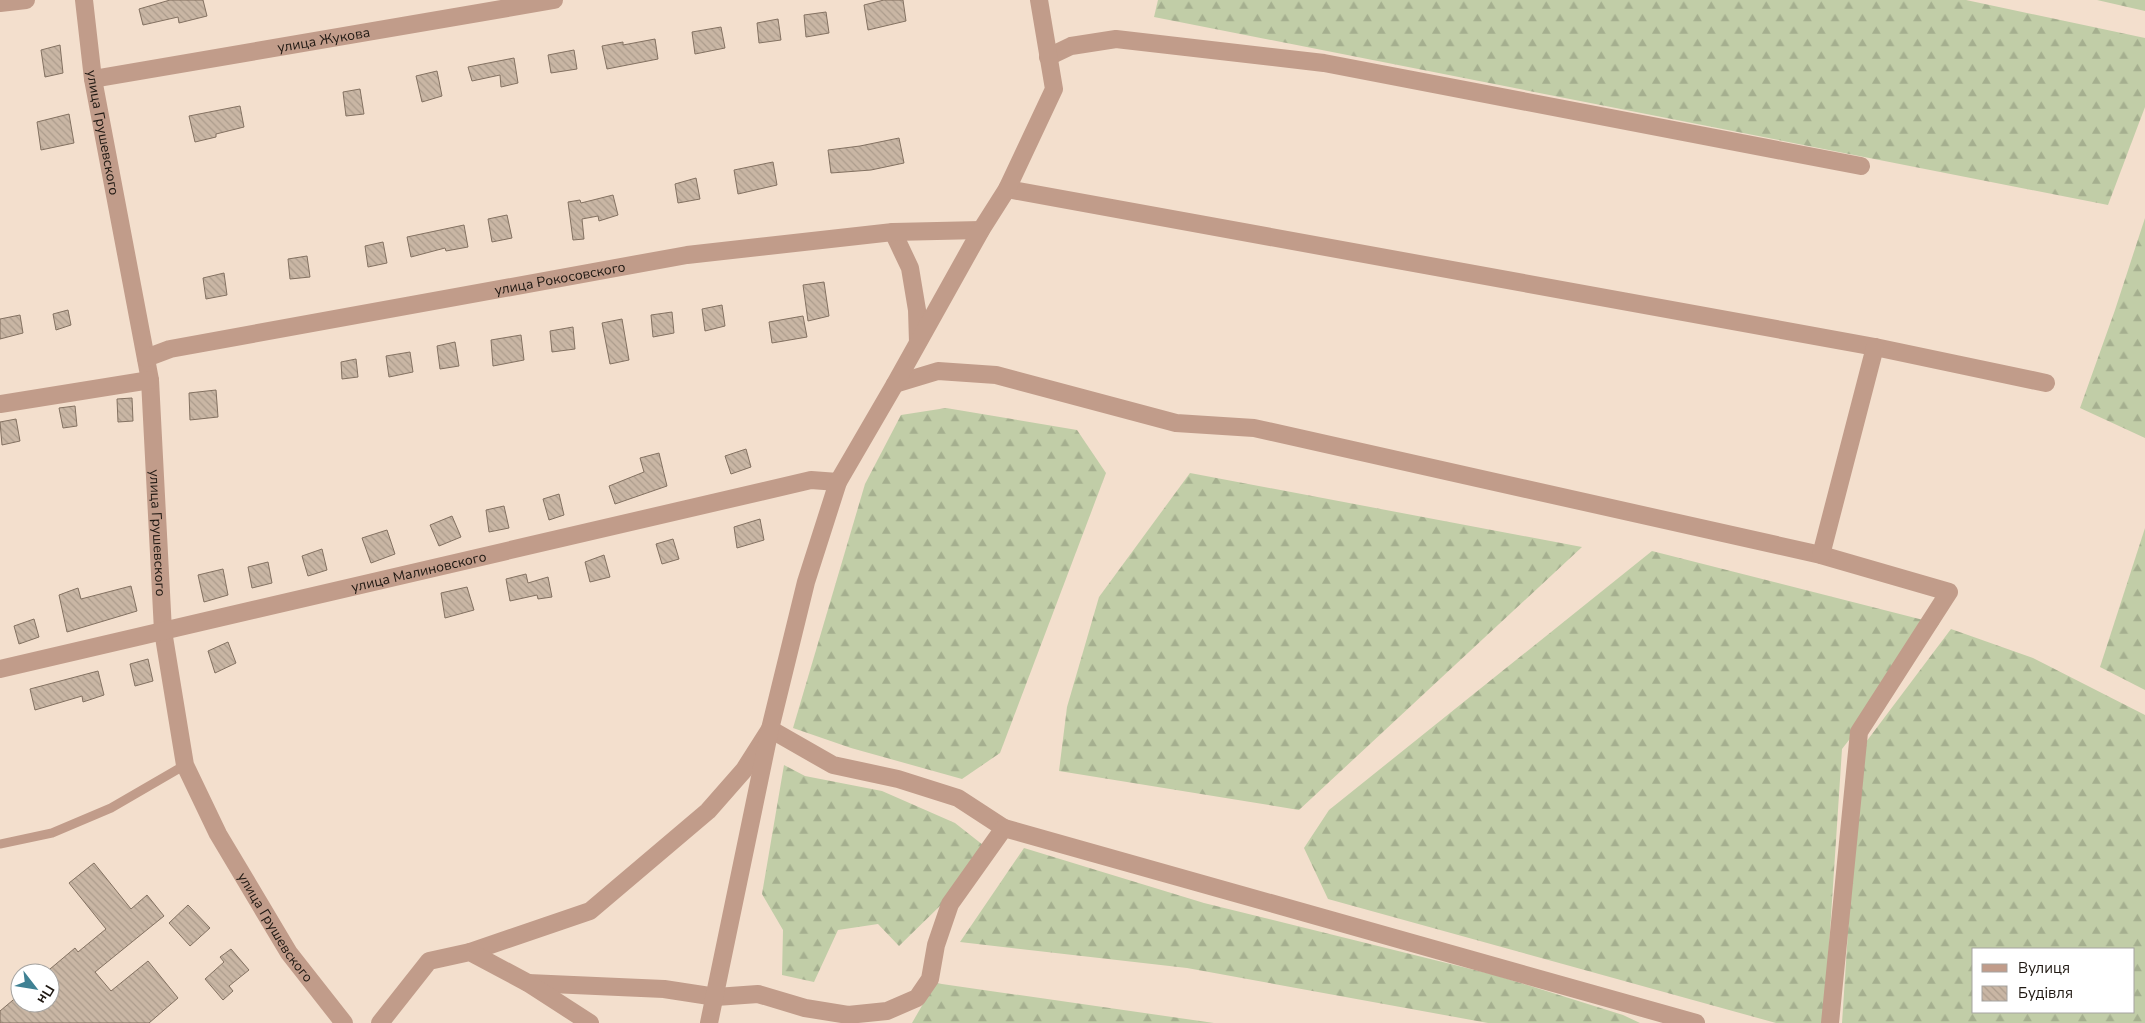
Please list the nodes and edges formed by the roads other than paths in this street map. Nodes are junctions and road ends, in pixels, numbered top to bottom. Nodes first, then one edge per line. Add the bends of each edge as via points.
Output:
1 (26, 0) edge
2 (84, 0) edge
3 (554, 0) edge
4 (1039, 0) edge
5 (0, 3) edge
6 (1048, 57) junction
7 (93, 79) junction
8 (1861, 166) dead end
9 (1007, 189) junction
10 (980, 230) junction
11 (893, 232) junction
12 (918, 343) junction
13 (1875, 347) junction
14 (146, 358) junction
15 (150, 380) junction
16 (2046, 383) dead end
17 (895, 384) junction
18 (0, 404) edge
19 (838, 482) junction
20 (1820, 555) junction
21 (163, 631) junction
22 (0, 669) edge
23 (770, 730) junction
24 (185, 765) junction
25 (1004, 828) junction
26 (0, 844) edge
27 (470, 952) junction
28 (528, 983) junction
29 (716, 997) junction
30 (344, 1023) edge
31 (380, 1023) edge
32 (590, 1023) edge
33 (710, 1023) edge
34 (1696, 1023) edge
35 (1830, 1023) edge

1 - 5 street
2 - 7 street, улица Грушевского
3 - 7 street, улица Жукова
4 - 6 street
6 - 8 street via 1071,46 1116,39 1324,63
6 - 9 street via 1054,89
7 - 14 street, улица Грушевского
9 - 10 street
9 - 13 street
10 - 11 street, улица Рокосовского
10 - 12 street
11 - 12 street via 910,268 917,310
11 - 14 street, улица Рокосовского via 687,255 170,349
12 - 17 street
13 - 16 street
13 - 20 street
14 - 15 street, улица Грушевского
15 - 18 street
15 - 21 street, улица Грушевского
17 - 19 street
17 - 20 street via 938,371 996,375 1176,423 1254,428
19 - 21 street, улица Малиновского via 811,480
19 - 23 street via 806,582
20 - 35 street via 1949,592 1859,732
21 - 22 street, улица Малиновского
21 - 24 street, улица Грушевского
23 - 25 street via 833,765 898,778 958,798
23 - 27 street via 744,770 708,811 590,911
23 - 29 street
24 - 26 lane via 111,808 52,833
24 - 30 street, улица Грушевского via 218,834 289,952
25 - 29 street via 950,904 936,945 930,979 917,998 887,1011 848,1015 805,1008 758,994
25 - 34 street
27 - 28 street
27 - 31 street via 429,961
28 - 29 street via 664,989
28 - 32 street
29 - 33 street

